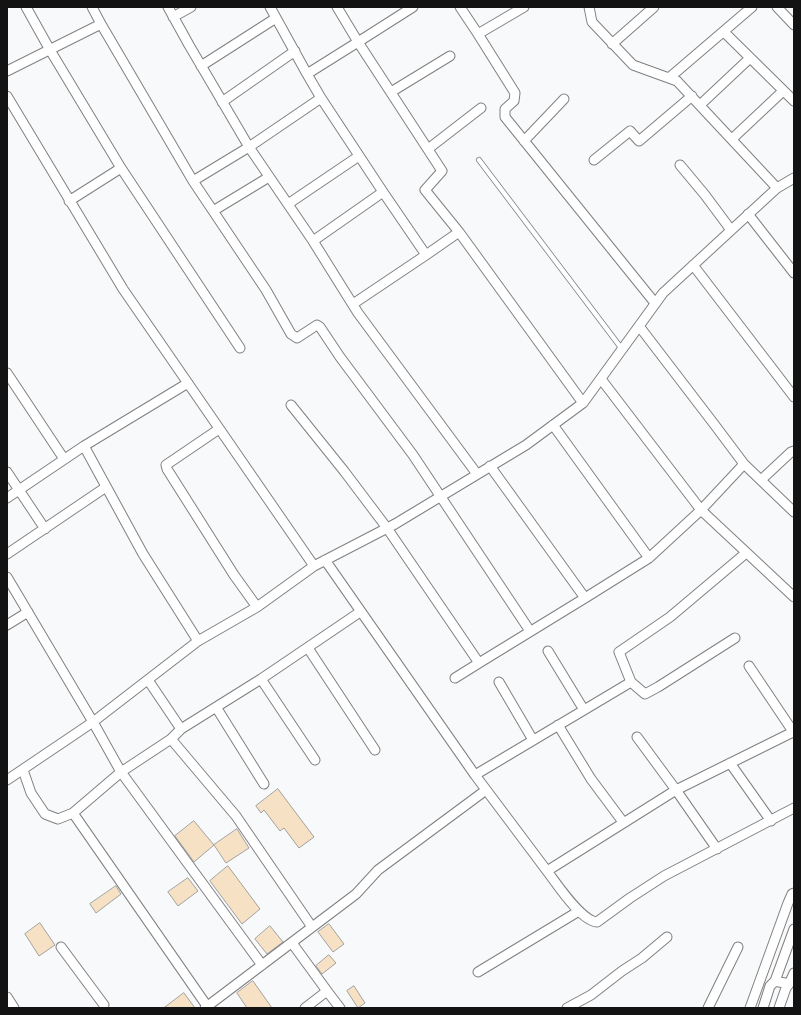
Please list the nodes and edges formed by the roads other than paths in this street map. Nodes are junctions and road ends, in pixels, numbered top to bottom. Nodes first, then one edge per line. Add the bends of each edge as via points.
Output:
1 (26, 7) edge
2 (92, 7) edge
3 (168, 7) edge
4 (191, 7) edge
5 (270, 7) edge
6 (337, 7) edge
7 (460, 7) edge
8 (524, 7) edge
9 (589, 7) edge
10 (654, 7) edge
11 (752, 7) edge
12 (777, 7) edge
13 (408, 8) edge
14 (173, 17) junction
15 (276, 18) junction
16 (102, 24) junction
17 (794, 25) edge
18 (724, 32) junction
19 (478, 34) junction
20 (358, 42) junction
21 (612, 44) junction
22 (50, 50) junction
23 (295, 51) junction
24 (450, 56) dead end
25 (750, 58) junction
26 (201, 66) junction
27 (7, 71) edge
28 (307, 74) junction
29 (669, 78) junction
30 (783, 91) junction
31 (391, 92) junction
32 (7, 96) edge
33 (692, 96) junction
34 (321, 98) junction
35 (564, 99) dead end
36 (794, 101) edge
37 (222, 102) junction
38 (700, 105) junction
39 (481, 108) dead end
40 (732, 139) junction
41 (524, 141) junction
42 (249, 147) junction
43 (428, 149) junction
44 (359, 156) junction
45 (479, 160) dead end
46 (594, 160) dead end
47 (680, 165) dead end
48 (121, 168) junction
49 (269, 177) junction
50 (794, 178) edge
51 (193, 181) junction
52 (777, 188) junction
53 (383, 192) junction
54 (69, 201) junction
55 (288, 204) junction
56 (213, 211) junction
57 (748, 214) junction
58 (731, 230) junction
59 (460, 232) junction
60 (313, 241) junction
61 (426, 255) junction
62 (693, 265) junction
63 (794, 273) edge
64 (655, 303) junction
65 (353, 304) junction
66 (639, 326) junction
67 (240, 348) dead end
68 (622, 349) junction
69 (7, 373) edge
70 (601, 379) junction
71 (188, 383) junction
72 (794, 396) edge
73 (583, 403) junction
74 (291, 405) dead end
75 (553, 425) junction
76 (219, 429) junction
77 (84, 446) junction
78 (794, 450) edge
79 (64, 459) junction
80 (744, 464) junction
81 (490, 466) junction
82 (7, 472) edge
83 (476, 474) junction
84 (761, 480) junction
85 (106, 488) junction
86 (20, 489) junction
87 (440, 496) junction
88 (7, 498) edge
89 (701, 510) junction
90 (794, 512) edge
91 (387, 528) junction
92 (45, 529) junction
93 (746, 553) junction
94 (7, 554) edge
95 (649, 558) junction
96 (325, 560) junction
97 (314, 566) junction
98 (7, 577) edge
99 (794, 597) edge
100 (585, 598) junction
101 (257, 607) junction
102 (28, 612) junction
103 (360, 612) junction
104 (7, 625) edge
105 (530, 632) junction
106 (735, 638) dead end
107 (198, 641) junction
108 (308, 648) junction
109 (548, 650) dead end
110 (479, 663) junction
111 (749, 666) dead end
112 (455, 678) dead end
113 (261, 679) junction
114 (148, 680) junction
115 (499, 682) dead end
116 (631, 682) junction
117 (216, 707) junction
118 (584, 710) junction
119 (93, 722) junction
120 (558, 725) junction
121 (181, 729) junction
122 (794, 732) edge
123 (636, 736) dead end
124 (171, 739) junction
125 (533, 740) junction
126 (375, 750) dead end
127 (315, 760) dead end
128 (730, 763) junction
129 (23, 770) junction
130 (121, 772) junction
131 (475, 775) junction
132 (7, 780) edge
133 (264, 784) dead end
134 (486, 790) junction
135 (676, 790) junction
136 (794, 808) edge
137 (72, 813) junction
138 (771, 821) junction
139 (624, 822) junction
140 (717, 849) junction
141 (547, 871) junction
142 (794, 893) edge
143 (579, 911) junction
144 (312, 927) junction
145 (794, 929) edge
146 (668, 937) dead end
147 (292, 943) junction
148 (61, 947) dead end
149 (738, 947) dead end
150 (262, 966) junction
151 (478, 972) dead end
152 (794, 973) edge
153 (775, 981) junction
154 (789, 984) junction
155 (327, 991) junction
156 (7, 997) edge
157 (103, 1007) edge
158 (206, 1007) edge
159 (14, 1008) edge
160 (305, 1008) edge
161 (340, 1008) edge
162 (567, 1008) edge
163 (708, 1008) edge
164 (750, 1008) edge
165 (763, 1008) edge
166 (779, 1008) edge

1 - 22 street
2 - 16 street
3 - 14 street
4 - 14 street
5 - 15 street
6 - 20 street
7 - 19 street
8 - 19 street
9 - 21 street via 592,22
10 - 21 street
11 - 18 street
12 - 17 street
13 - 20 street
14 - 26 street
15 - 23 street
15 - 26 street
16 - 22 street
16 - 51 street
18 - 25 street
18 - 29 street
19 - 41 street via 515,93 514,101 505,109 505,117
20 - 28 street
20 - 31 street
21 - 29 street via 633,65
22 - 27 street
22 - 48 street
23 - 28 street
23 - 37 street
24 - 31 street
25 - 30 street
25 - 38 street
26 - 37 street
28 - 34 street
29 - 33 street via 677,81
30 - 36 street
30 - 40 street
31 - 43 street
32 - 54 street
33 - 38 street
33 - 46 street via 639,141 630,131
34 - 42 street
34 - 44 street
35 - 41 street
37 - 42 street
38 - 40 street
39 - 43 street
40 - 52 street
41 - 64 street
42 - 49 street
42 - 51 street
43 - 59 street via 442,170 425,190
44 - 53 street
44 - 55 street
45 - 68 lane
47 - 58 street
48 - 54 street
48 - 67 street
49 - 55 street
49 - 56 street
50 - 52 street
51 - 56 street
52 - 57 street
53 - 60 street
53 - 61 street
54 - 71 street via 123,289
55 - 60 street
56 - 87 street via 266,290 291,334 297,338 317,325 320,327
57 - 58 street
57 - 63 street
58 - 62 street
59 - 61 street
59 - 73 street
60 - 65 street
61 - 65 street
62 - 64 street
62 - 72 street
64 - 66 street
65 - 83 street
66 - 68 street
66 - 80 street
68 - 70 street
69 - 79 street
70 - 73 street
70 - 89 street
71 - 76 street
71 - 77 street
73 - 75 street
74 - 91 street
75 - 81 street via 526,445
75 - 95 street
76 - 97 street
76 - 101 street via 166,465 234,575
77 - 79 street
77 - 85 street
78 - 84 street
79 - 86 street
80 - 84 street
80 - 89 street
81 - 83 street
81 - 100 street
82 - 86 street
83 - 87 street
84 - 90 street
85 - 92 street
85 - 107 street via 143,554
86 - 88 street
86 - 92 street
87 - 91 street
87 - 105 street
89 - 93 street
89 - 95 street
91 - 96 street
91 - 110 street
92 - 94 street
93 - 99 street
93 - 116 street via 670,616 619,652
95 - 100 street
96 - 97 street
96 - 103 street
97 - 101 street
98 - 102 street
100 - 105 street
101 - 107 street
102 - 104 street
102 - 119 street
103 - 108 street
103 - 131 street
105 - 110 street
106 - 116 street via 645,694
107 - 114 street
108 - 113 street
108 - 126 street
109 - 118 street
110 - 112 street
111 - 122 street
113 - 117 street
113 - 127 street
114 - 119 street
114 - 121 street
115 - 125 street
116 - 118 street
117 - 121 street
117 - 133 street
118 - 120 street
119 - 129 street
119 - 130 street
120 - 125 street
120 - 139 street via 591,779
121 - 124 street
122 - 128 street
123 - 135 street
124 - 130 street
124 - 144 street via 236,816
125 - 131 street
128 - 135 street
128 - 138 street
129 - 132 street
129 - 137 street via 31,793 45,814 58,819
130 - 137 street
130 - 150 street
131 - 134 street
134 - 141 street
134 - 144 street via 378,870 356,894
135 - 139 street
135 - 140 street
136 - 138 street
137 - 158 street
138 - 140 street
139 - 141 street
140 - 143 street via 664,876 597,922
141 - 143 street
142 - 164 street via 788,903
143 - 151 street
144 - 147 street
145 - 153 street
146 - 162 street via 591,995
147 - 150 street
147 - 155 street
148 - 157 street
149 - 163 street
150 - 158 street
152 - 154 street
153 - 154 street
153 - 165 street via 770,986
154 - 166 street
155 - 160 street
155 - 161 street
156 - 159 street

